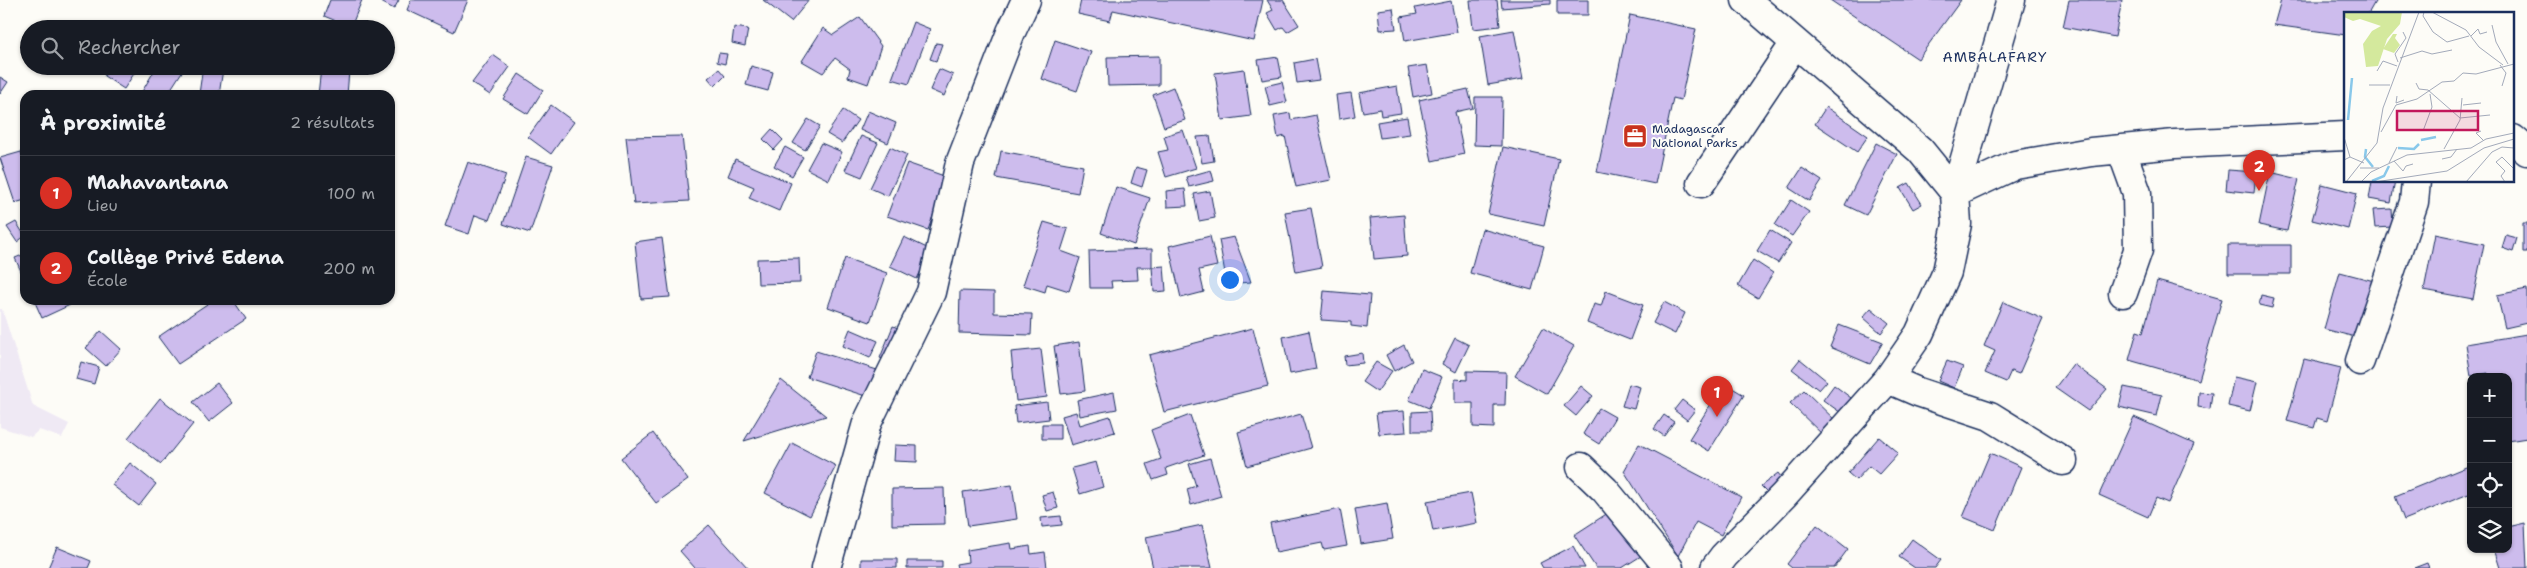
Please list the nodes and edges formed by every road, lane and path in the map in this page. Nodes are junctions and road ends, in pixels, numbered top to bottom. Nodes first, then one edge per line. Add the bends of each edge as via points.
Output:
1 (1026, 0) edge
2 (1746, 0) edge
3 (2011, 0) edge
4 (1795, 43) junction
5 (2514, 124) edge
6 (2527, 124) edge
7 (2344, 136) edge
8 (2514, 140) edge
9 (2121, 149) junction
10 (2527, 151) edge
11 (2416, 182) edge
12 (1700, 183) dead end
13 (1954, 192) junction
14 (2123, 293) dead end
15 (2360, 361) dead end
16 (1888, 379) junction
17 (2063, 461) dead end
18 (1581, 467) dead end
19 (826, 568) edge
20 (1668, 568) edge
21 (1715, 568) edge

1 - 19 street via 960,164 931,292 867,423
2 - 4 street
3 - 13 street
4 - 12 street
4 - 13 street via 1920,150
5 - 6 street
7 - 9 street
8 - 10 street
9 - 13 street via 2016,165
9 - 14 street via 2137,192 2138,250
11 - 15 street via 2411,211
13 - 16 street via 1957,224 1947,272 1919,334
16 - 17 street via 1990,416
16 - 21 street
18 - 20 street via 1605,490

